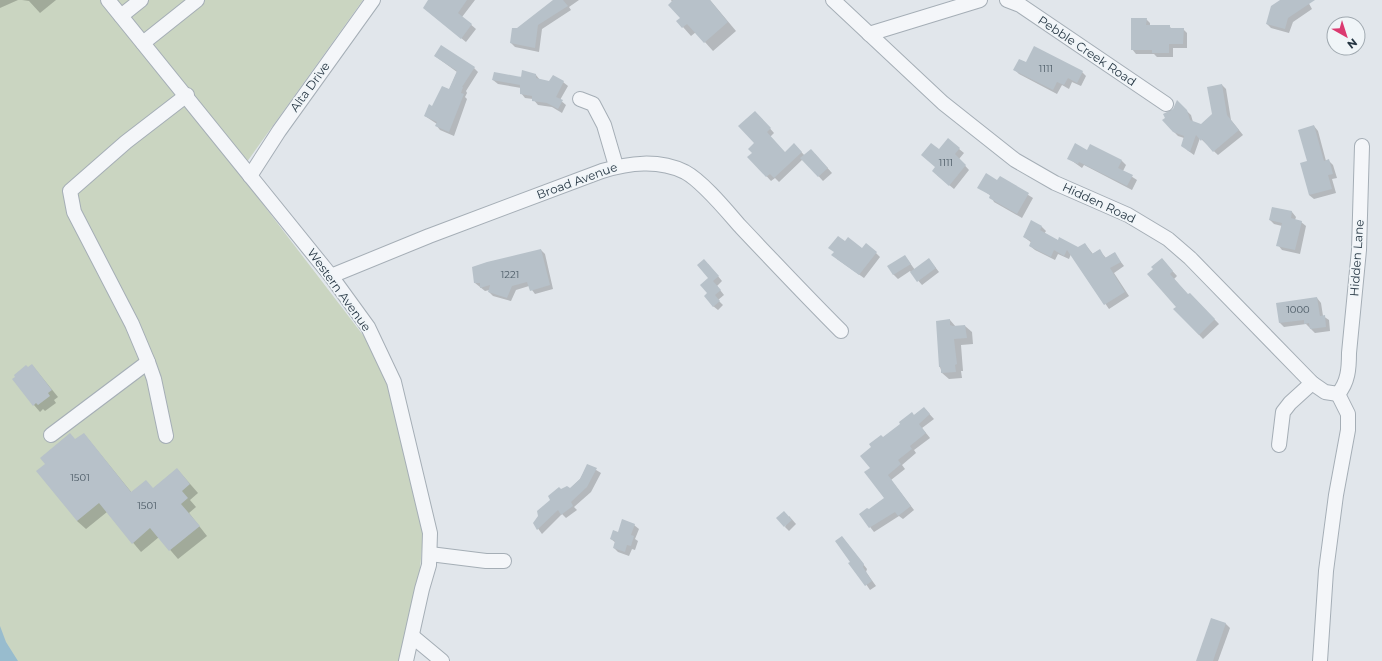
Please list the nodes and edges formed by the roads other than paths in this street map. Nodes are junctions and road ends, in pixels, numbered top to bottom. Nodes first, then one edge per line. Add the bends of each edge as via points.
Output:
1 (108, 0) edge
2 (140, 0) edge
3 (197, 0) edge
4 (373, 0) edge
5 (833, 0) edge
6 (980, 0) edge
7 (1007, 0) edge
8 (121, 16) junction
9 (869, 34) junction
10 (143, 43) junction
11 (187, 95) junction
12 (580, 99) dead end
13 (1166, 104) dead end
14 (1362, 146) dead end
15 (616, 166) junction
16 (250, 176) junction
17 (331, 276) junction
18 (841, 331) dead end
19 (148, 362) junction
20 (1312, 383) junction
21 (1338, 394) junction
22 (51, 435) dead end
23 (166, 436) dead end
24 (1279, 445) dead end
25 (430, 554) junction
26 (504, 561) dead end
27 (412, 636) junction
28 (406, 661) edge
29 (442, 661) edge
30 (1320, 661) edge

1 - 8 street, Western Avenue
2 - 8 street
3 - 10 street
4 - 16 street, Alta Drive via 278,130
5 - 9 street, Hidden Road
6 - 9 street
7 - 13 street, Pebble Creek Road via 1020,5
8 - 10 street, Western Avenue
9 - 20 street, Hidden Road via 943,103 1015,160 1055,183 1128,215 1168,239 1190,258
10 - 11 street, Western Avenue
11 - 16 street, Western Avenue
11 - 19 street via 70,190 74,212 132,324
12 - 15 street via 593,104 604,125
14 - 21 street, Hidden Lane via 1359,250 1349,353 1350,370 1344,387
15 - 17 street, Broad Avenue via 429,236
15 - 18 street, Broad Avenue via 660,163 686,172 708,191
16 - 17 street, Western Avenue
17 - 25 street, Western Avenue via 368,327 394,382 430,533
19 - 22 street
19 - 23 street
20 - 21 street, Hidden Road via 1324,392
20 - 24 street via 1283,412
21 - 30 street via 1348,414 1348,430 1326,571
25 - 26 street
25 - 27 street, Western Avenue
27 - 28 street, Western Avenue
27 - 29 street

